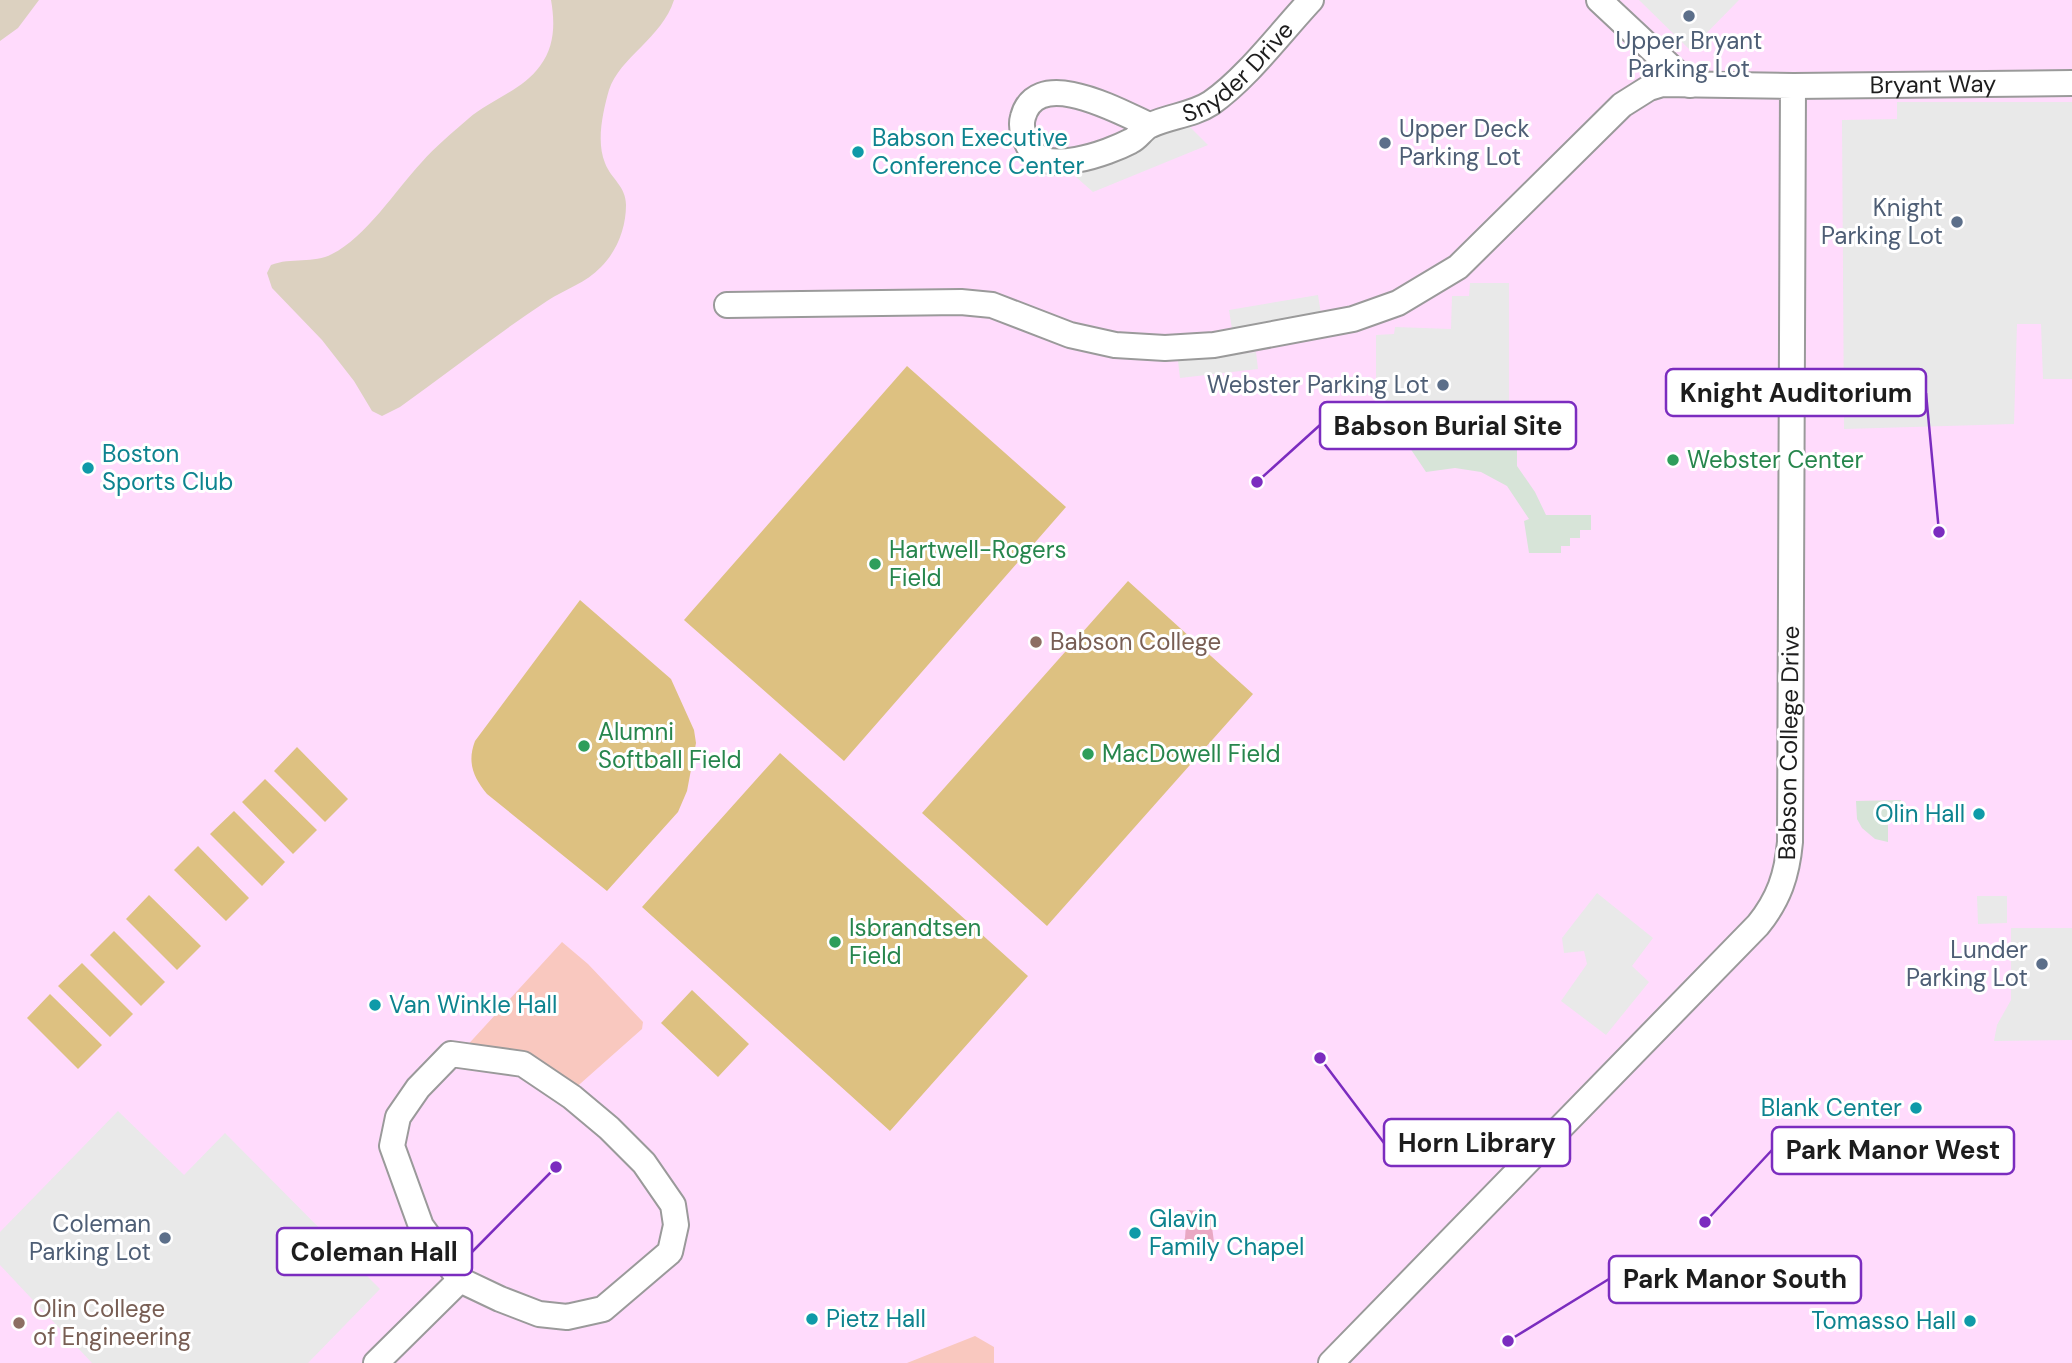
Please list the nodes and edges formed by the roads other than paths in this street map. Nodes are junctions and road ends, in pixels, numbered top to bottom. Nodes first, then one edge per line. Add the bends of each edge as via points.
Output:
1 (1311, 0) edge
2 (1599, 0) edge
3 (2072, 83) edge
4 (1690, 85) junction
5 (1793, 86) junction
6 (1149, 125) junction
7 (727, 305) dead end
8 (460, 1280) junction
9 (376, 1363) edge
10 (1331, 1363) edge

1 - 6 street, Snyder Drive via 1210,104
2 - 4 street
3 - 5 street, Bryant Way
4 - 5 street
4 - 7 street via 1661,84 1622,105 1458,267 1398,303 1353,319 1214,345 1165,348 1115,345 1070,335 992,305
5 - 10 street, Babson College Drive via 1790,842 1779,894 1758,925
6 - 6 street, Snyder Drive via 1060,91 1030,104 1023,117 1023,134 1030,152 1044,162 1060,163 1133,141
8 - 8 street via 539,1314 567,1317 603,1309 670,1252 676,1226 673,1205 643,1163 572,1097 523,1064 451,1054 398,1117 392,1146 415,1214
8 - 9 street

